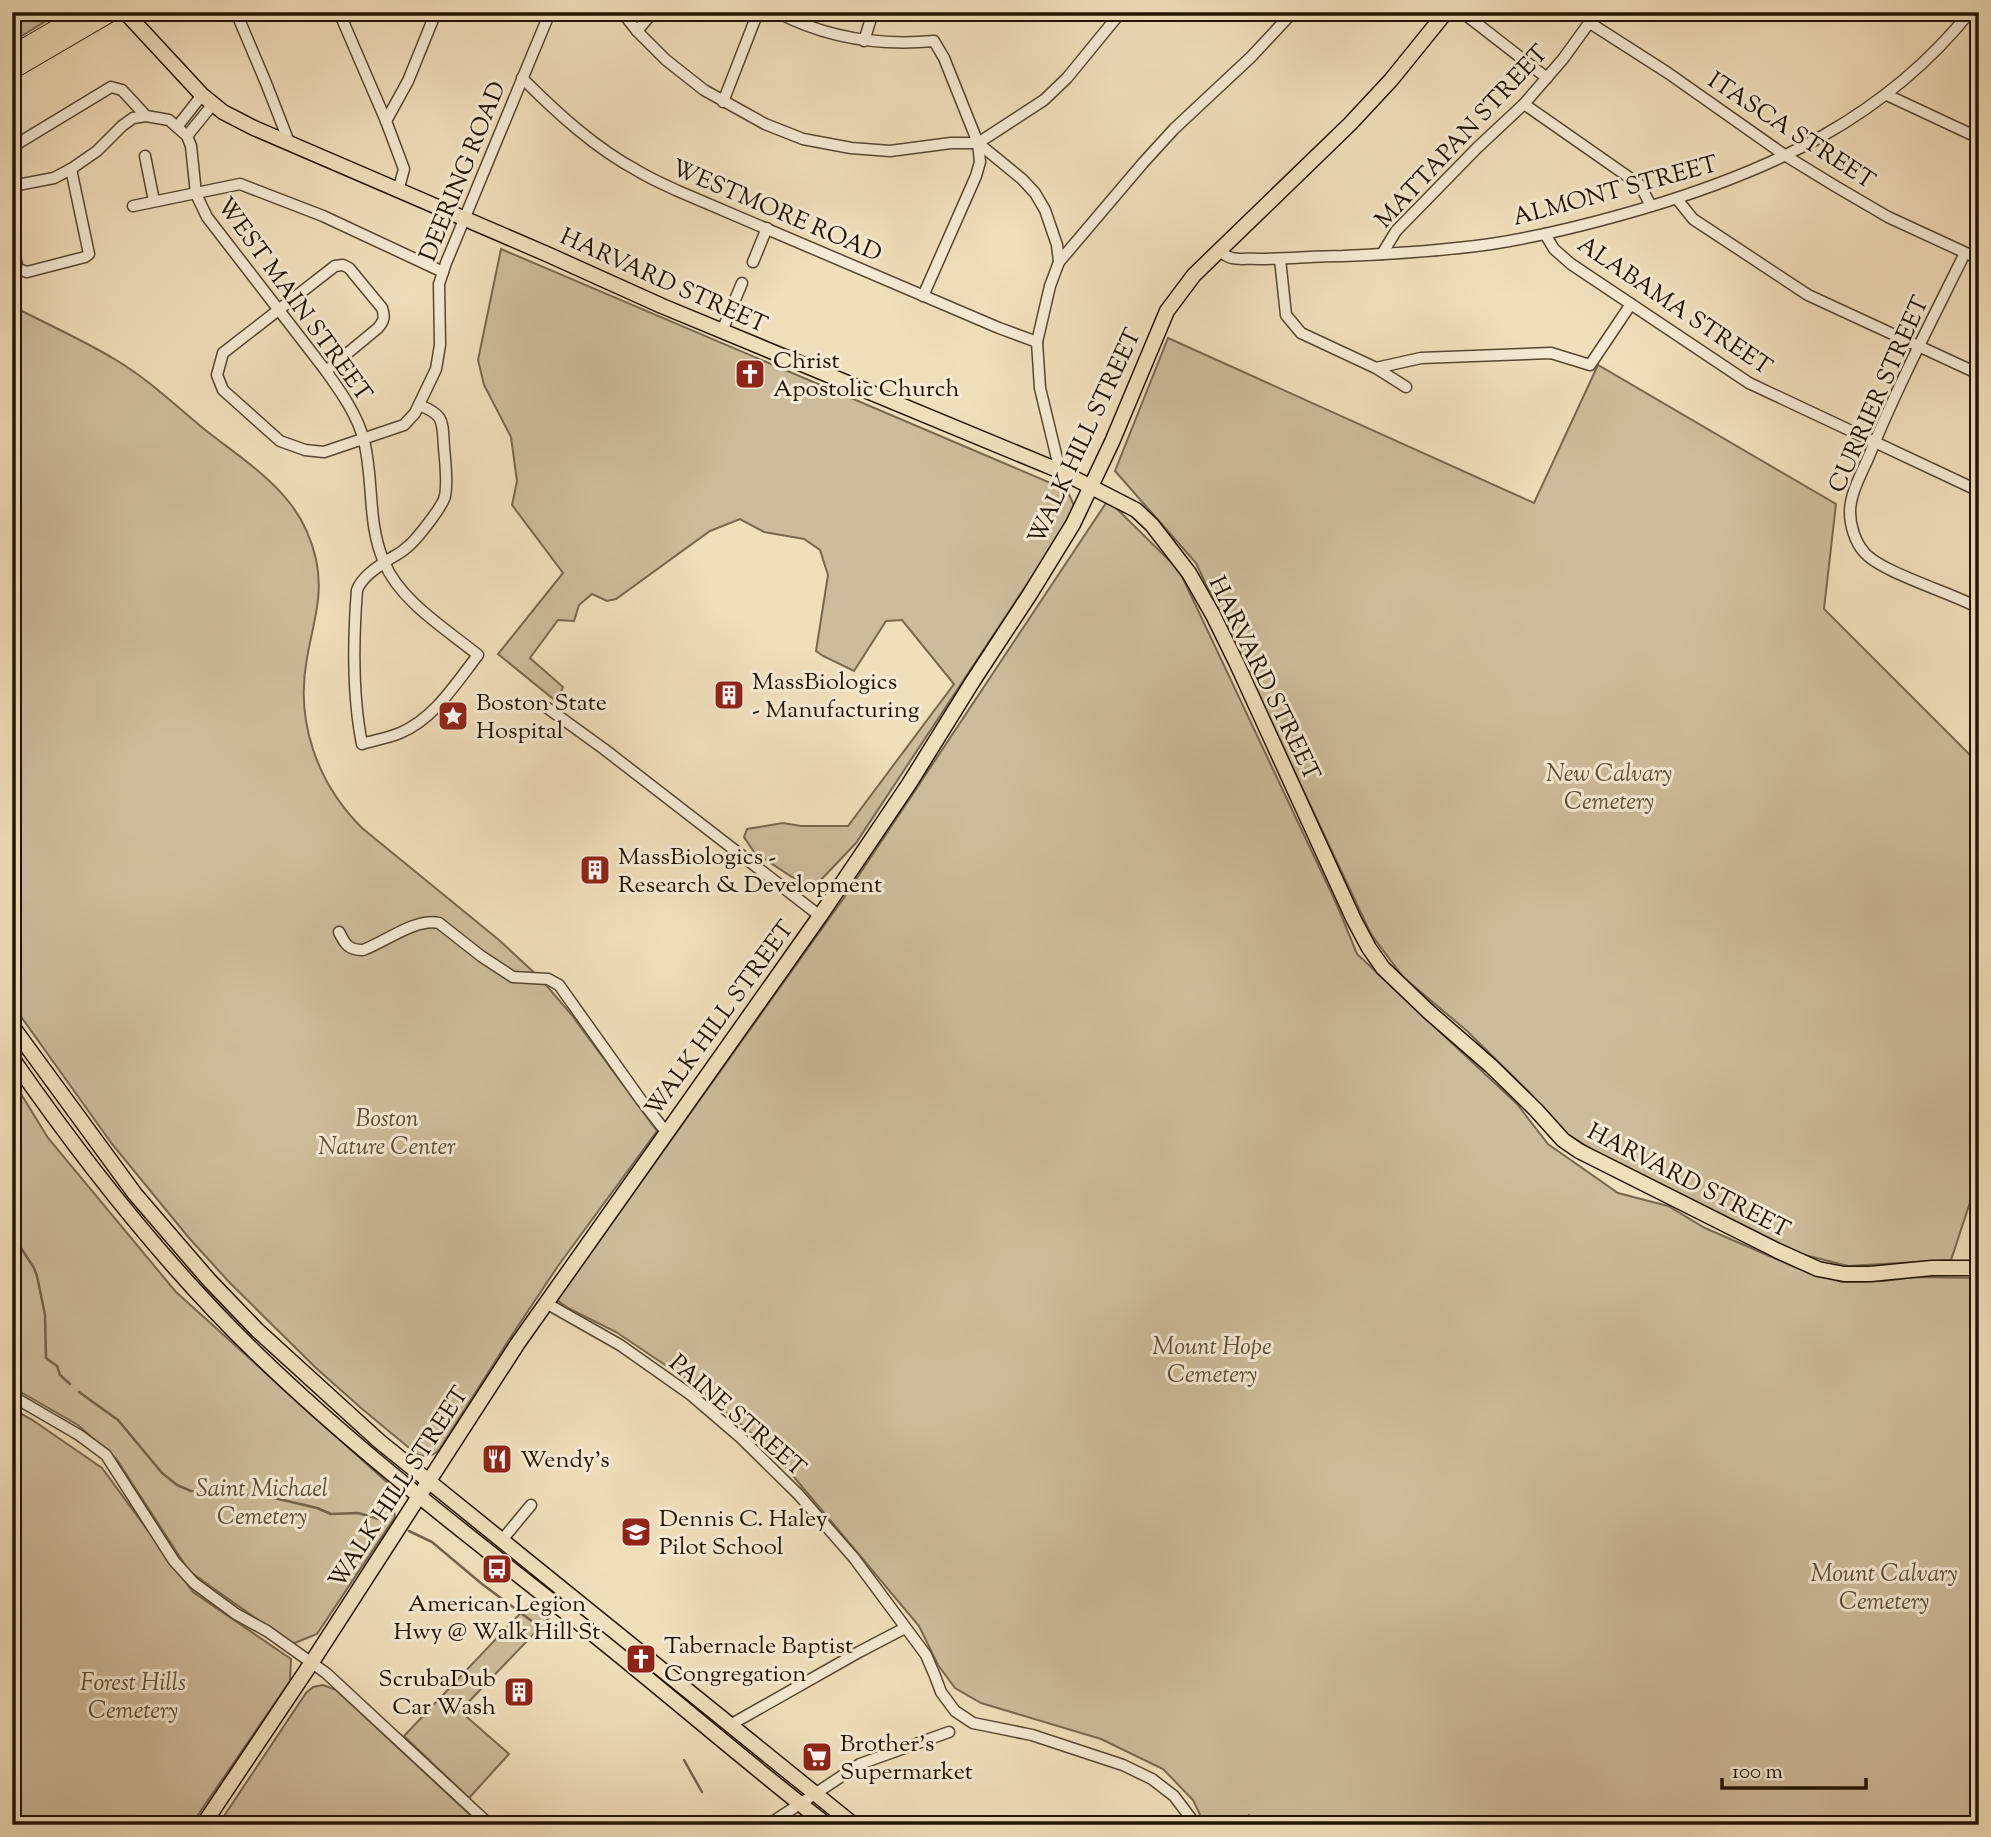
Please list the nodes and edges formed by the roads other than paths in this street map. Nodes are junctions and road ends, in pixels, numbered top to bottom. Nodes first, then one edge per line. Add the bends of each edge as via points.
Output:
1 (84, 12) edge
2 (113, 12) edge
3 (125, 12) edge
4 (236, 12) edge
5 (339, 12) edge
6 (436, 12) edge
7 (550, 12) edge
8 (622, 12) edge
9 (653, 12) edge
10 (758, 12) edge
11 (777, 12) edge
12 (873, 12) edge
13 (1121, 12) edge
14 (1293, 12) edge
15 (1446, 12) edge
16 (1462, 12) edge
17 (1597, 12) edge
18 (1971, 12) edge
19 (1979, 15) edge
20 (1590, 23) junction
21 (637, 31) junction
22 (864, 41) junction
23 (12, 54) edge
24 (12, 71) edge
25 (523, 78) junction
26 (1547, 78) junction
27 (1887, 95) junction
28 (207, 100) junction
29 (723, 102) junction
30 (1524, 104) junction
31 (146, 116) junction
32 (386, 121) junction
33 (177, 127) junction
34 (187, 136) junction
35 (1979, 138) edge
36 (289, 142) junction
37 (978, 143) junction
38 (12, 147) edge
39 (145, 156) dead end
40 (1786, 156) junction
41 (71, 170) junction
42 (12, 186) edge
43 (398, 191) junction
44 (196, 194) junction
45 (1677, 199) junction
46 (155, 201) junction
47 (133, 206) dead end
48 (1651, 206) junction
49 (465, 218) junction
50 (767, 228) junction
51 (1545, 234) junction
52 (12, 246) edge
53 (1218, 251) junction
54 (1965, 253) junction
55 (1382, 254) junction
56 (1280, 259) junction
57 (1979, 259) edge
58 (753, 262) dead end
59 (1059, 262) junction
60 (443, 272) junction
61 (742, 283) dead end
62 (923, 296) junction
63 (1631, 304) junction
64 (279, 311) junction
65 (722, 331) junction
66 (1037, 342) junction
67 (1919, 346) junction
68 (1376, 368) junction
69 (326, 371) junction
70 (1979, 374) edge
71 (1406, 387) dead end
72 (419, 405) junction
73 (364, 439) junction
74 (1875, 441) junction
75 (1060, 471) junction
76 (1089, 487) junction
77 (1979, 491) edge
78 (384, 563) junction
79 (1979, 608) edge
80 (546, 707) dead end
81 (820, 916) junction
82 (339, 932) dead end
83 (12, 1026) edge
84 (12, 1058) edge
85 (666, 1132) junction
86 (1979, 1268) edge
87 (546, 1303) junction
88 (12, 1396) edge
89 (429, 1482) junction
90 (419, 1497) junction
91 (531, 1505) dead end
92 (502, 1540) junction
93 (905, 1628) junction
94 (312, 1662) junction
95 (730, 1725) junction
96 (949, 1731) dead end
97 (814, 1793) junction
98 (799, 1803) junction
99 (203, 1825) edge
100 (490, 1825) edge
101 (768, 1825) edge
102 (827, 1825) edge
103 (854, 1825) edge
104 (1196, 1825) edge

1 - 23 highway
2 - 24 highway
3 - 28 main road, HARVARD STREET
4 - 36 street
5 - 32 street
6 - 32 street
7 - 25 street, DEERING ROAD
8 - 21 street
9 - 21 street
10 - 29 street
11 - 22 street via 823,32
12 - 22 street
13 - 37 street via 1044,100
14 - 59 street via 1174,129
15 - 53 main road, WALK HILL STREET via 1350,124
16 - 26 street
17 - 20 street, MATTAPAN STREET
18 - 19 street
18 - 27 street, ALMONT STREET
20 - 26 street, MATTAPAN STREET
20 - 40 street, ITASCA STREET
21 - 29 street via 666,60
22 - 37 street via 934,41
25 - 49 street, DEERING ROAD
25 - 50 street, WESTMORE ROAD via 547,104 636,171
26 - 30 street, MATTAPAN STREET
27 - 35 street
27 - 40 street, ALMONT STREET
28 - 33 street
28 - 34 street
28 - 36 main road, HARVARD STREET
29 - 37 street via 803,139 851,148 890,151
30 - 48 street via 1640,185
30 - 55 street, MATTAPAN STREET via 1396,231
31 - 33 street via 169,120
31 - 38 street via 122,90 111,87
31 - 41 street via 133,118
32 - 43 street via 404,169
33 - 34 street
34 - 44 street, WEST MAIN STREET
36 - 43 main road, HARVARD STREET
37 - 59 street via 1035,193 1058,245
37 - 62 street via 976,176
39 - 46 street
40 - 45 street, ALMONT STREET
40 - 54 street, ITASCA STREET via 1888,217
41 - 42 street
41 - 52 street via 89,254 27,272 18,270
43 - 49 main road, HARVARD STREET
44 - 46 street
44 - 60 street via 240,184 323,216
44 - 64 street, WEST MAIN STREET via 207,217
45 - 48 street, ALMONT STREET
45 - 67 street via 1693,219 1808,295
46 - 47 street
48 - 51 street, ALMONT STREET
49 - 60 street, DEERING ROAD
49 - 65 main road, HARVARD STREET
50 - 58 street
50 - 62 street, WESTMORE ROAD
51 - 55 street, ALMONT STREET
51 - 63 street, ALABAMA STREET via 1571,264
53 - 56 street, ALMONT STREET via 1233,258
53 - 76 main road, WALK HILL STREET via 1167,311
54 - 57 street, ITASCA STREET
54 - 67 street, CURRIER STREET
55 - 56 street, ALMONT STREET
56 - 68 street via 1286,315 1301,334
59 - 66 street
60 - 72 street, DEERING ROAD via 436,369
61 - 65 street
62 - 66 street, WESTMORE ROAD
63 - 68 street via 1590,365 1551,353 1421,358
63 - 74 street, ALABAMA STREET via 1749,383
64 - 69 street, WEST MAIN STREET
64 - 69 street, DEERING ROAD via 335,266 343,265 382,309 384,322 379,328
64 - 73 street, DEERING ROAD via 223,353 217,375 223,390 279,440 305,450 324,452
65 - 75 main road, HARVARD STREET
66 - 75 street via 1040,388
67 - 70 street
67 - 74 street, CURRIER STREET
68 - 71 street
69 - 73 street, WEST MAIN STREET via 344,396
72 - 73 street, DEERING ROAD via 404,425
72 - 78 street via 440,417 445,498 407,548
73 - 78 street, WEST MAIN STREET via 371,516
74 - 77 street, ALABAMA STREET
74 - 79 street, CURRIER STREET via 1850,510 1864,553
75 - 76 main road, HARVARD STREET
76 - 81 main road, WALK HILL STREET via 1073,524 1030,594
76 - 86 main road, HARVARD STREET via 1136,510 1189,573 1237,664 1354,920 1383,968 1491,1066 1563,1140 1818,1269 1870,1274
78 - 78 street, WEST MAIN STREET via 357,590 356,702 362,744 401,733 428,715 478,655 407,597
80 - 81 street
81 - 85 main road, WALK HILL STREET
82 - 85 street via 352,950 363,950 432,921 513,976 548,979 559,985
83 - 89 main road via 135,1194 209,1280 332,1399
84 - 90 main road via 111,1193 173,1266 256,1354
85 - 87 main road, WALK HILL STREET
87 - 89 main road, WALK HILL STREET
87 - 93 street, PAINE STREET via 620,1345 691,1395 740,1437 840,1542
88 - 94 street via 106,1455 174,1561 194,1583
89 - 90 main road, WALK HILL STREET
89 - 92 main road
90 - 94 main road, WALK HILL STREET
90 - 98 main road
91 - 92 street
92 - 95 main road
93 - 95 street
93 - 104 street, PAINE STREET via 926,1655 941,1692 955,1711 973,1723 1032,1735 1123,1765 1174,1796
94 - 99 main road, WALK HILL STREET
94 - 100 street
95 - 97 main road
96 - 97 street via 860,1764
97 - 98 street
97 - 103 main road
98 - 101 street
98 - 102 main road

